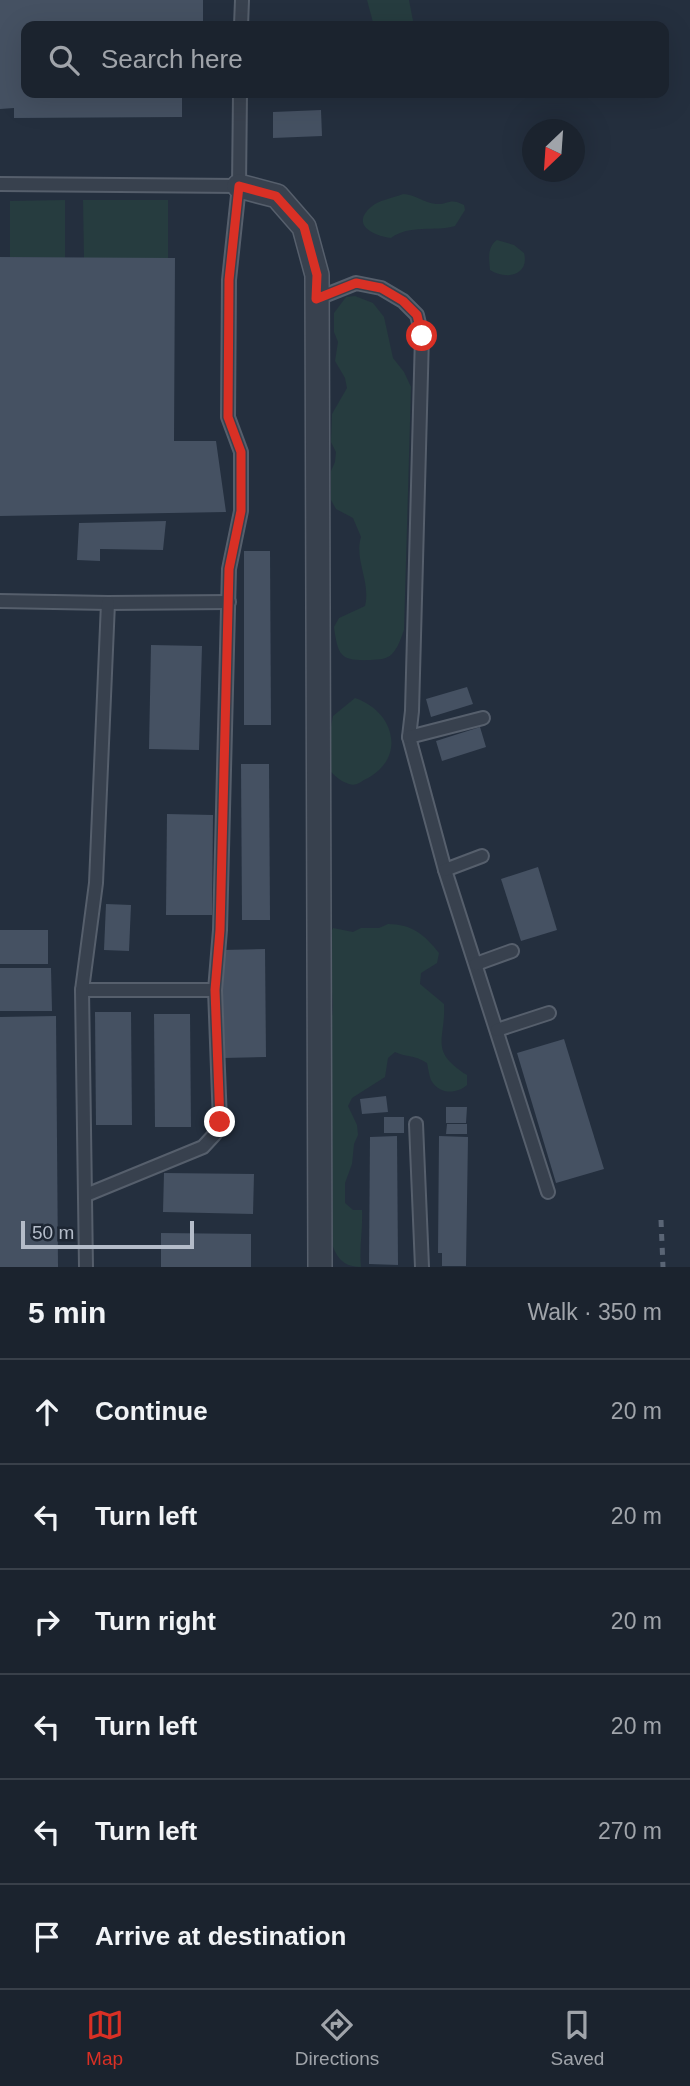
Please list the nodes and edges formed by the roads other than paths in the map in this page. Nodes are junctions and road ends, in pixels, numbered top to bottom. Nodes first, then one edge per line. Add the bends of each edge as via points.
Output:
1 (242, 0) edge
2 (241, 21) edge
3 (240, 98) edge
4 (0, 184) edge
5 (239, 186) junction
6 (316, 299) junction
7 (0, 601) edge
8 (229, 602) junction
9 (108, 603) junction
10 (483, 718) dead end
11 (409, 737) junction
12 (482, 856) dead end
13 (445, 870) junction
14 (512, 951) dead end
15 (476, 964) junction
16 (82, 990) junction
17 (215, 990) junction
18 (550, 1013) dead end
19 (497, 1030) junction
20 (416, 1124) dead end
21 (548, 1192) dead end
22 (86, 1195) junction
23 (86, 1267) edge
24 (320, 1267) edge
25 (422, 1267) edge

1 - 2 lane
3 - 5 lane
4 - 5 lane
5 - 6 street via 276,196 304,227 317,275
5 - 8 lane via 229,280 228,417 241,452 241,511 229,569
6 - 11 lane via 356,283 381,288 417,315 422,336
6 - 24 street
7 - 9 lane
8 - 9 lane
8 - 17 lane
9 - 16 lane via 96,883
10 - 11 lane
11 - 13 lane
12 - 13 lane
13 - 15 lane
14 - 15 lane
15 - 19 lane
16 - 17 lane
16 - 22 lane
17 - 22 lane via 220,1122 215,1134 203,1147
18 - 19 lane
19 - 21 lane
20 - 25 lane
22 - 23 lane

